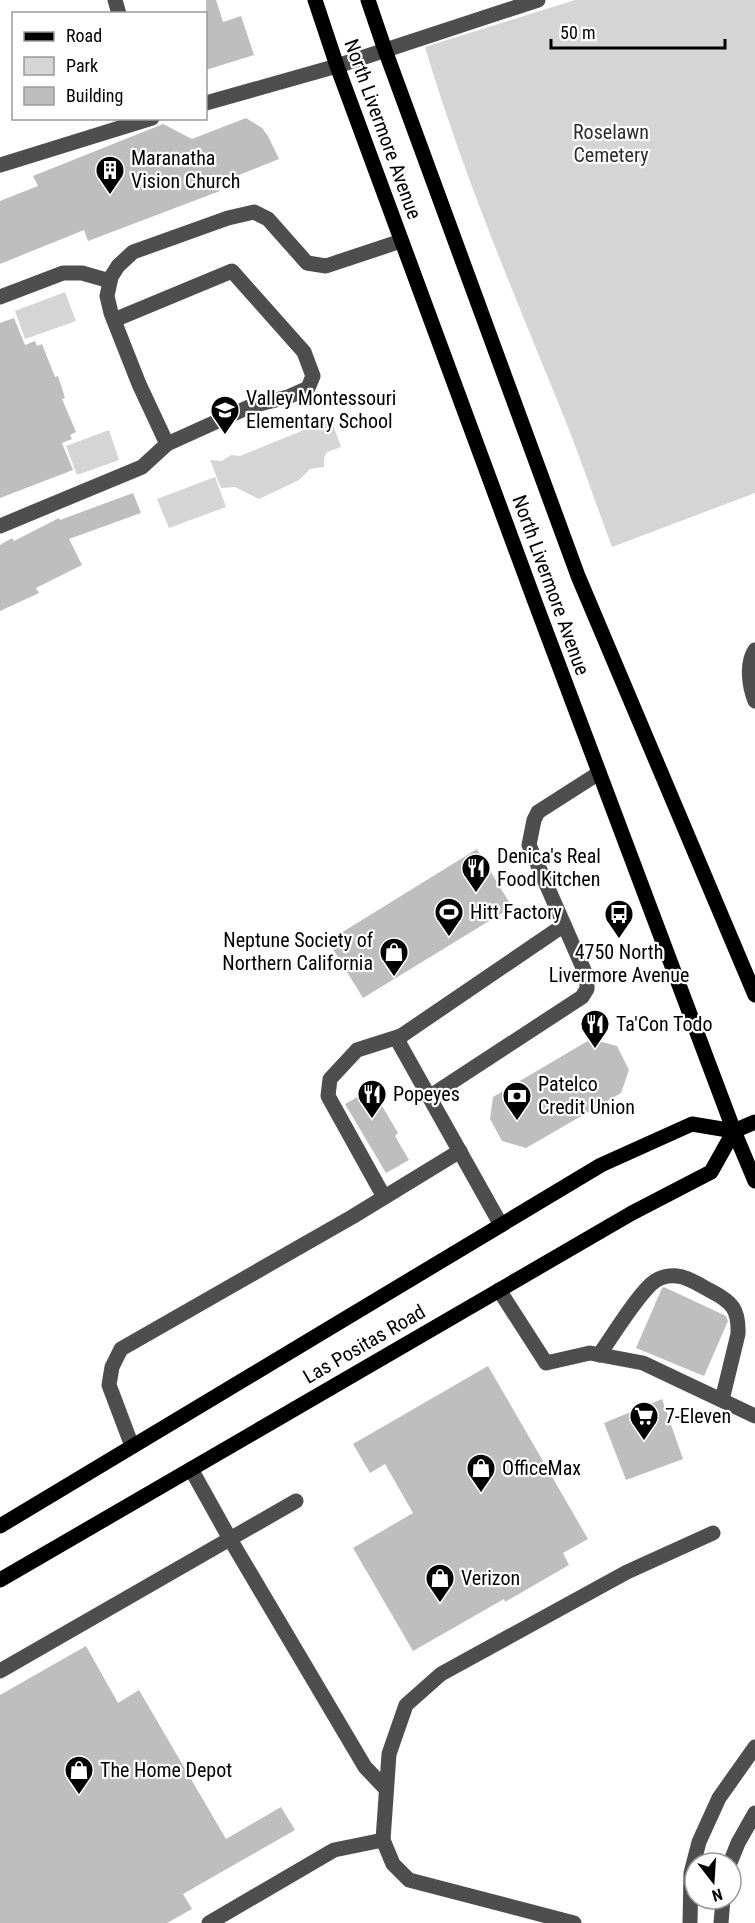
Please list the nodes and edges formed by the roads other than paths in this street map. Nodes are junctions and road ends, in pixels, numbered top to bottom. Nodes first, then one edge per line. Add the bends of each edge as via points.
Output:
1 (315, 0) edge
2 (368, 0) edge
3 (538, 0) edge
4 (385, 50) junction
5 (337, 66) junction
6 (207, 103) edge
7 (146, 120) edge
8 (0, 165) edge
9 (401, 241) junction
10 (110, 280) junction
11 (0, 297) edge
12 (114, 320) junction
13 (167, 444) junction
14 (0, 526) edge
15 (755, 650) edge
16 (755, 701) edge
17 (599, 773) junction
18 (564, 925) junction
19 (755, 995) edge
20 (401, 1036) junction
21 (429, 1097) junction
22 (755, 1122) edge
23 (734, 1131) junction
24 (460, 1151) junction
25 (755, 1181) edge
26 (384, 1197) junction
27 (501, 1225) junction
28 (500, 1290) junction
29 (599, 1355) junction
30 (722, 1400) junction
31 (755, 1416) edge
32 (132, 1446) junction
33 (191, 1470) junction
34 (296, 1501) dead end
35 (0, 1526) edge
36 (712, 1533) dead end
37 (230, 1539) junction
38 (0, 1580) edge
39 (0, 1671) edge
40 (755, 1748) edge
41 (386, 1789) junction
42 (755, 1813) edge
43 (383, 1840) junction
44 (735, 1851) edge
45 (209, 1923) edge
46 (574, 1923) edge
47 (690, 1923) edge

1 - 5 main road, North Livermore Avenue
2 - 4 main road, North Livermore Avenue
3 - 4 street
4 - 5 street
4 - 19 main road, North Livermore Avenue via 578,576
5 - 6 street
5 - 9 main road, North Livermore Avenue
7 - 8 street
9 - 10 street via 326,266 307,263 268,219 254,212 134,252 118,266
9 - 17 main road, North Livermore Avenue
10 - 11 street via 63,273
10 - 12 street via 107,296
12 - 13 street
12 - 13 street via 232,271 304,352 312,376 308,388 251,406
13 - 14 street via 142,467
15 - 16 street via 749,666
17 - 18 street via 538,812 534,820 529,845
17 - 23 main road, North Livermore Avenue
18 - 20 street
18 - 21 street via 587,977 582,997
20 - 21 street via 399,1042
20 - 26 street via 357,1050 330,1079 328,1096
21 - 24 street
22 - 23 main road
23 - 25 main road, North Livermore Avenue
23 - 27 main road, Las Positas Road via 692,1124 601,1165
23 - 28 main road, Las Positas Road via 711,1172
24 - 26 street
24 - 27 street
26 - 32 street via 122,1349 112,1367 110,1385
27 - 32 main road, Las Positas Road
28 - 29 street via 546,1363 590,1353
28 - 33 main road, Las Positas Road
29 - 30 street via 643,1363
29 - 30 street via 655,1281 678,1276 688,1279 723,1297 736,1312 738,1334
30 - 31 street
32 - 35 main road, Las Positas Road
33 - 37 street
33 - 38 main road, Las Positas Road
34 - 37 street
36 - 41 street via 627,1572 441,1674 406,1705 389,1754
37 - 39 street
37 - 41 street via 365,1767
40 - 47 street via 719,1798 699,1842 691,1873
41 - 43 street
42 - 44 street
43 - 45 street via 334,1850
43 - 46 street via 393,1864 409,1880

